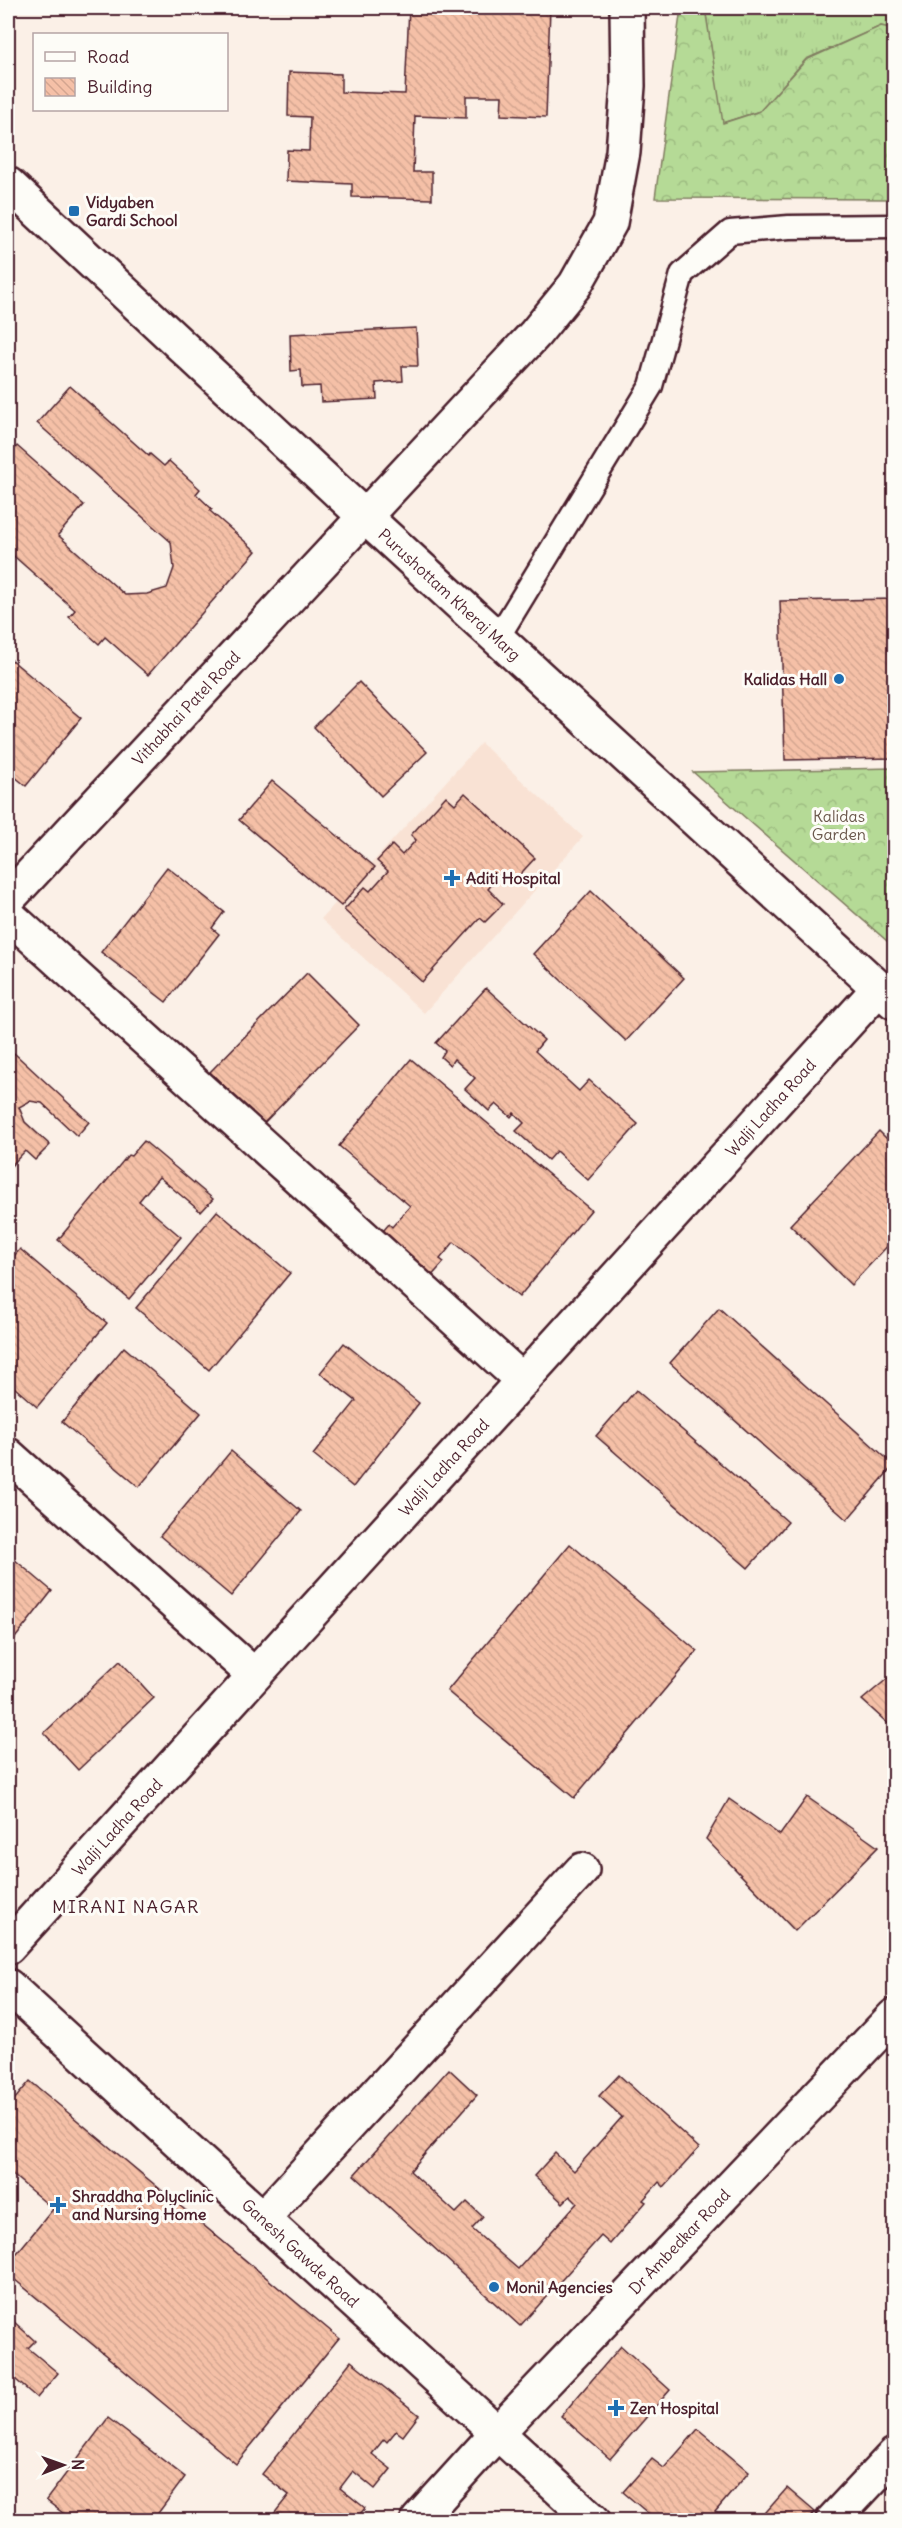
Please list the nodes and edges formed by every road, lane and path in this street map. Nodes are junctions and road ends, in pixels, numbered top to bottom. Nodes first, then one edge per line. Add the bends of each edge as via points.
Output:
1 (627, 8) edge
2 (8, 184) edge
3 (894, 226) edge
4 (364, 516) junction
5 (497, 639) junction
6 (8, 899) edge
7 (8, 915) edge
8 (887, 995) edge
9 (523, 1381) junction
10 (8, 1455) edge
11 (255, 1675) junction
12 (582, 1870) dead end
13 (8, 1947) edge
14 (8, 1986) edge
15 (894, 2016) edge
16 (262, 2219) junction
17 (497, 2433) junction
18 (894, 2455) edge
19 (418, 2520) edge
20 (593, 2520) edge
21 (834, 2520) edge

1 - 4 street, Vithabhai Patel Road via 628,86 623,152 610,224 575,285 535,334
2 - 4 street, Purushottam Kheraj Marg
3 - 5 lane via 730,232 682,274 651,386
4 - 5 street, Purushottam Kheraj Marg
4 - 6 street, Vithabhai Patel Road
5 - 8 street, Purushottam Kheraj Marg
7 - 9 street
8 - 9 street, Walji Ladha Road
9 - 11 street, Walji Ladha Road
10 - 11 street
11 - 13 street, Walji Ladha Road
12 - 16 street
14 - 16 street, Ganesh Gawde Road
15 - 17 street, Dr Ambedkar Road
16 - 17 street, Ganesh Gawde Road
17 - 19 street, Dr Ambedkar Road
17 - 20 street, Ganesh Gawde Road
18 - 21 street

